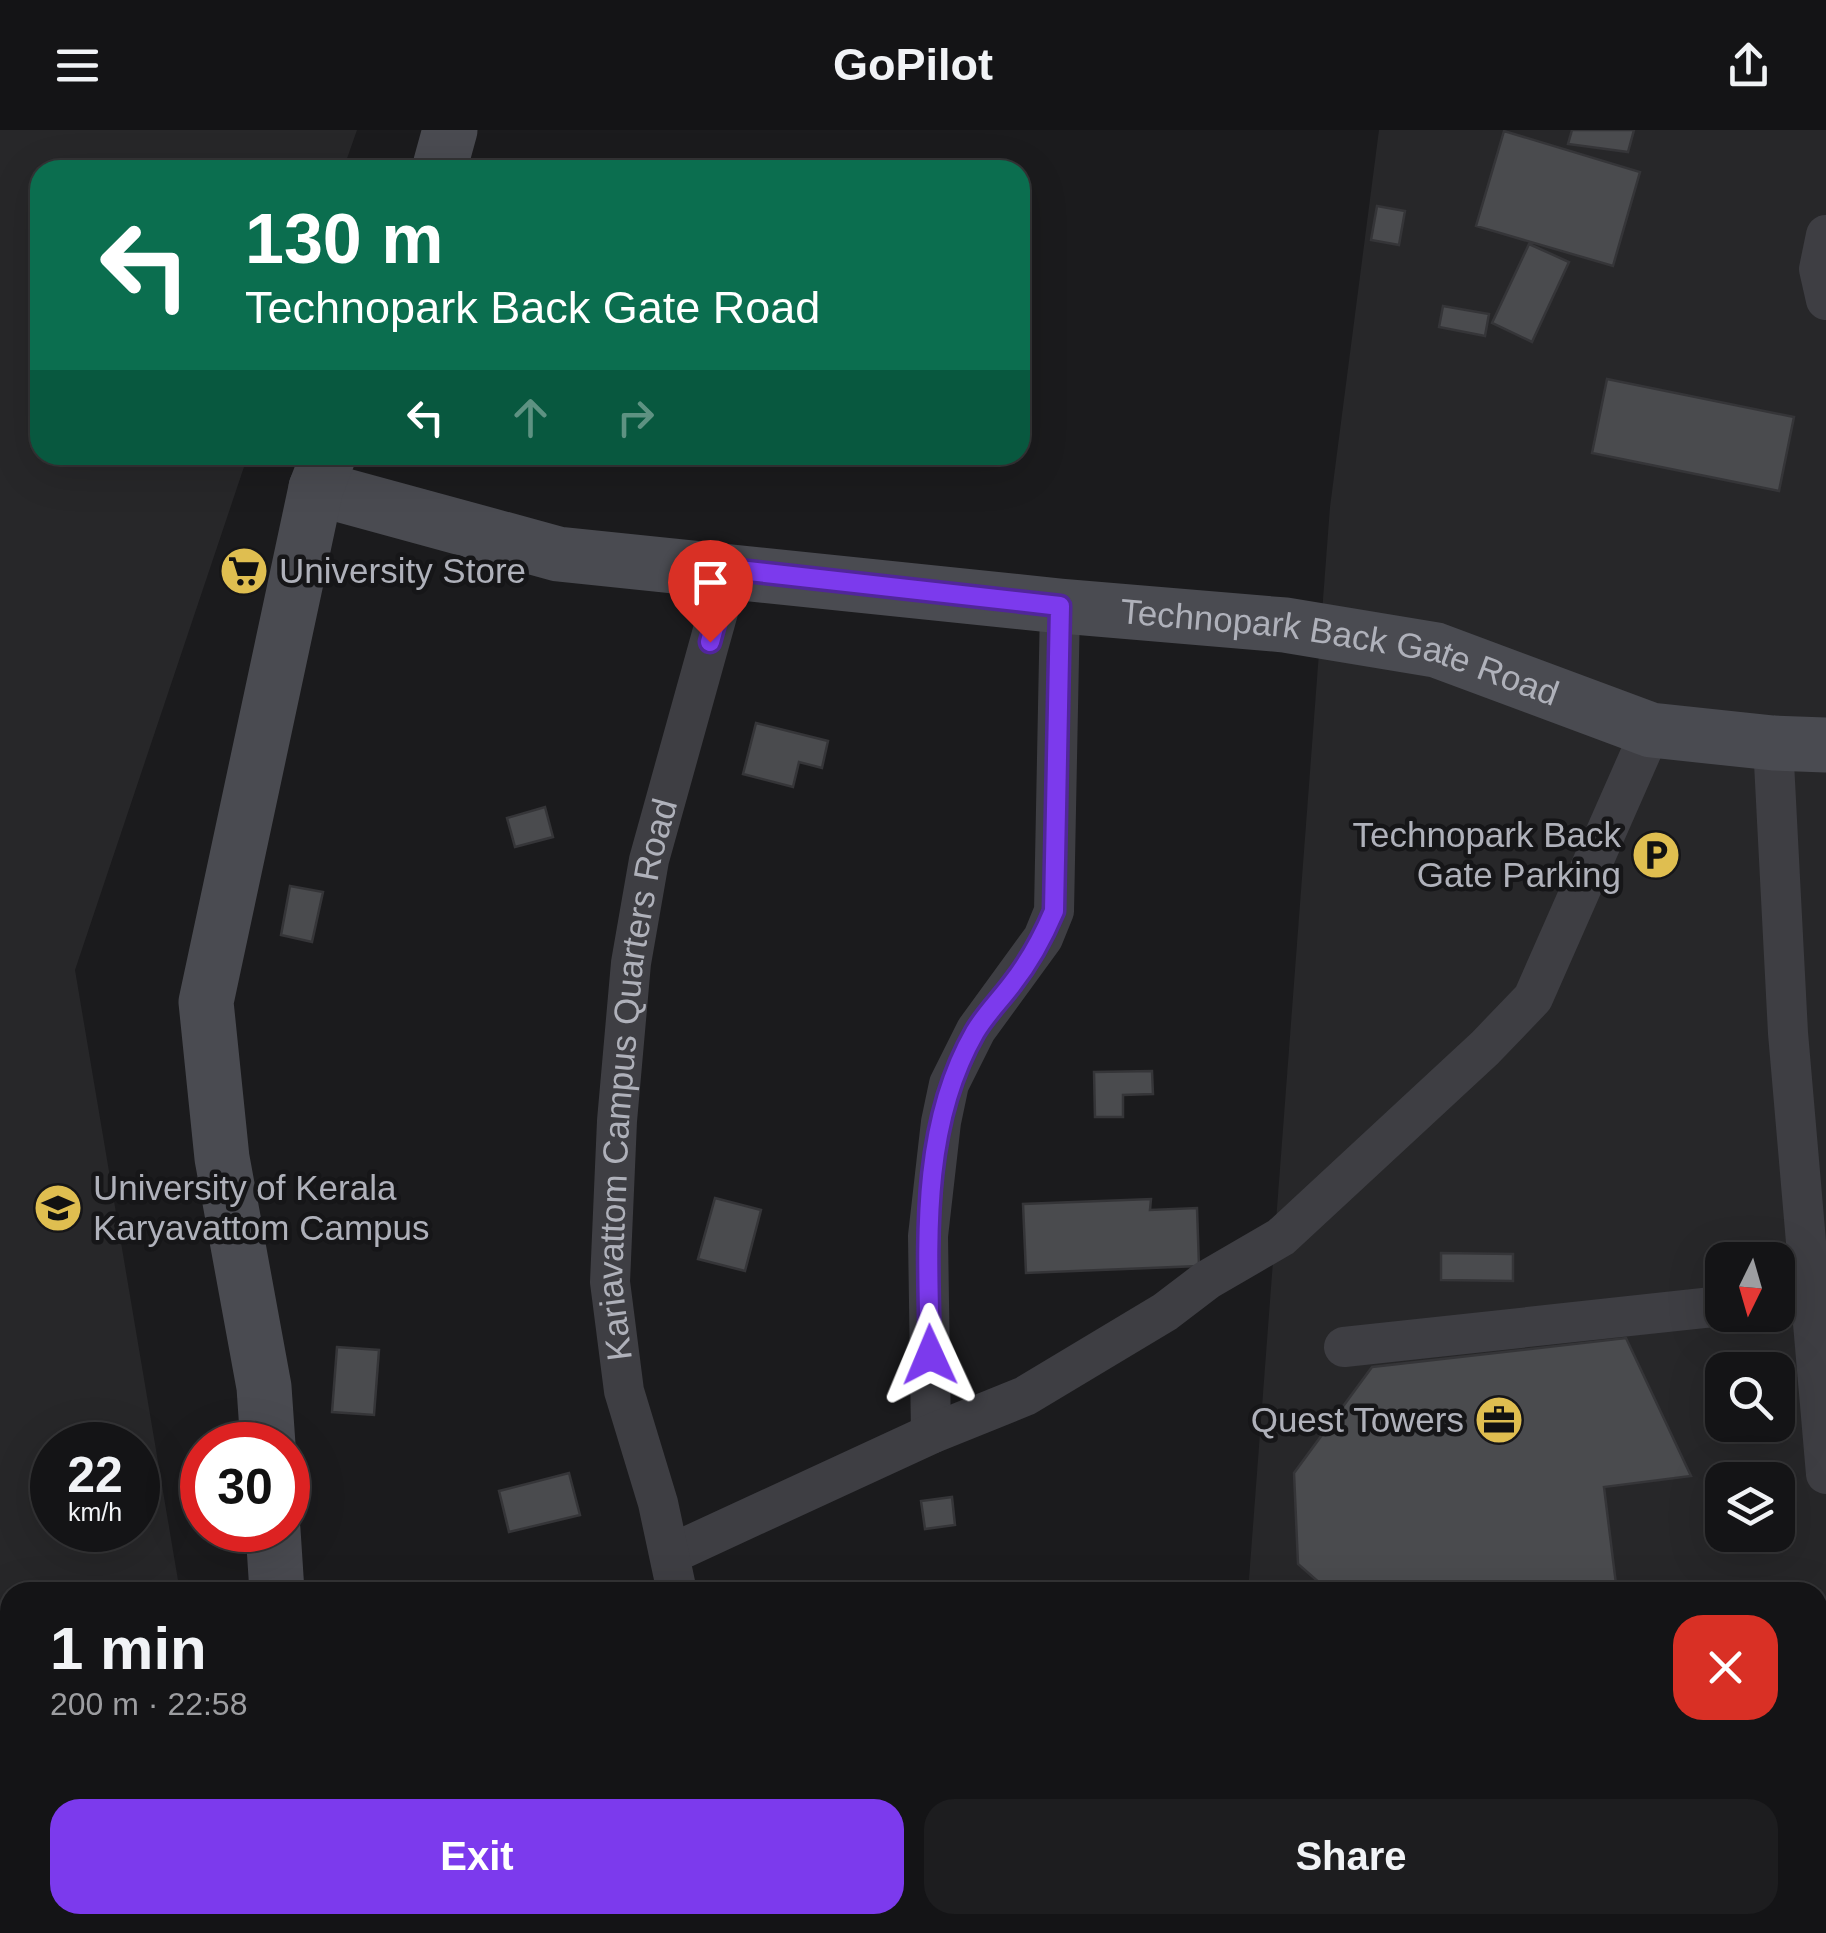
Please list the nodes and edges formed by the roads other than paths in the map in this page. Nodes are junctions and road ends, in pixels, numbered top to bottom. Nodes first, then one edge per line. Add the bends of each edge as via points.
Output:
1 (450, 130) edge
2 (442, 160) edge
3 (1826, 235) edge
4 (1826, 300) edge
5 (322, 472) edge
6 (730, 569) junction
7 (1060, 606) junction
8 (1652, 730) junction
9 (1772, 744) junction
10 (1826, 745) edge
11 (1792, 1242) edge
12 (1795, 1306) edge
13 (1705, 1308) edge
14 (1344, 1347) dead end
15 (1823, 1418) edge
16 (266, 1422) edge
17 (931, 1434) junction
18 (1826, 1474) edge
19 (274, 1552) edge
20 (674, 1573) edge
21 (276, 1582) edge

1 - 2 street
3 - 4 street via 1819,268
5 - 6 street, Technopark Back Gate Road via 558,554
5 - 16 street via 206,1002 222,1158
6 - 7 street, Technopark Back Gate Road
6 - 20 street, Kariavattom Campus Quarters Road via 650,860 631,962 617,1121 610,1282 624,1390
7 - 8 street, Technopark Back Gate Road via 1285,625 1436,650
7 - 17 street via 1054,911 949,1084 928,1236
8 - 9 street, Technopark Back Gate Road
8 - 17 street via 1533,998 1485,1048 1280,1237 1025,1396
9 - 10 street, Technopark Back Gate Road
9 - 11 street
12 - 15 street
13 - 14 street
15 - 18 street
17 - 20 street
19 - 21 street

